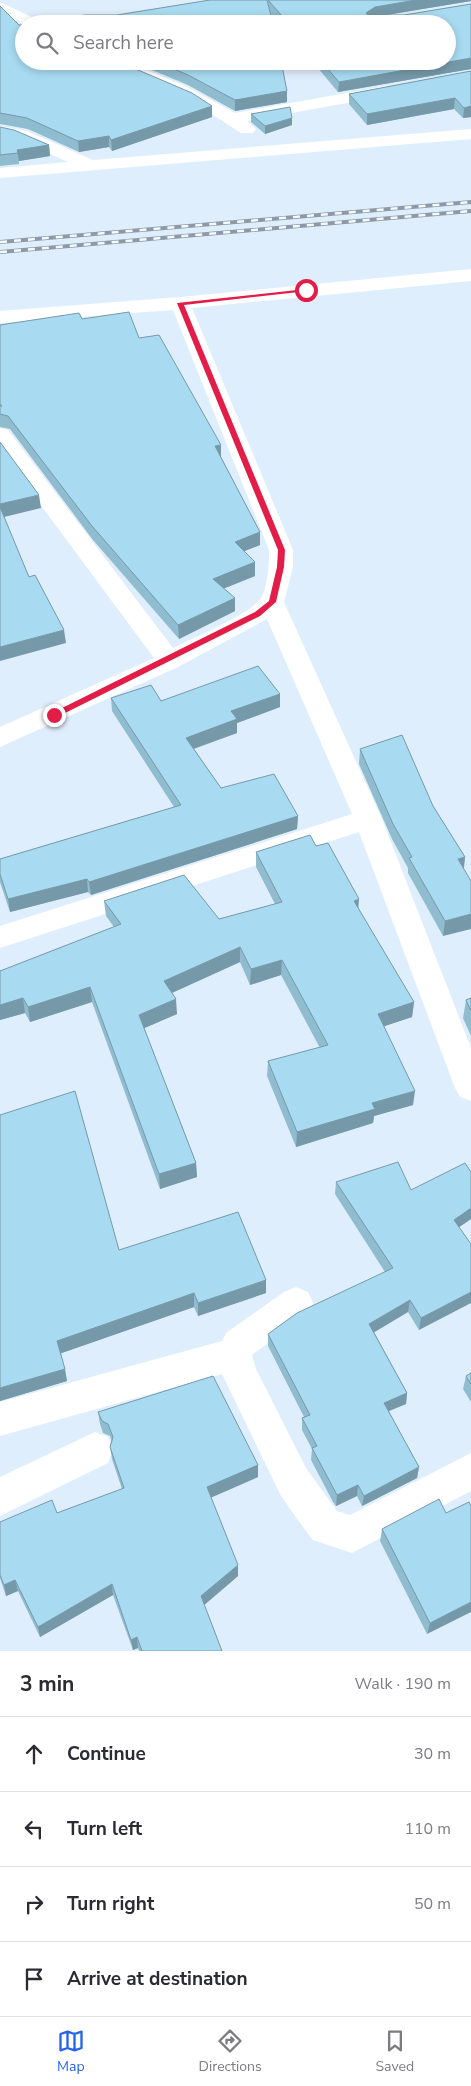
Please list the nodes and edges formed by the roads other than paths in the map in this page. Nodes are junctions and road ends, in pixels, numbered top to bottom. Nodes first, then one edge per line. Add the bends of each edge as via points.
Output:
1 (0, 7) edge
2 (16, 15) edge
3 (132, 70) edge
4 (404, 87) edge
5 (234, 118) junction
6 (0, 131) edge
7 (471, 134) edge
8 (273, 150) junction
9 (100, 166) junction
10 (0, 173) edge
11 (471, 276) edge
12 (180, 303) junction
13 (0, 317) edge
14 (0, 434) edge
15 (272, 602) junction
16 (168, 661) junction
17 (0, 738) edge
18 (368, 819) junction
19 (0, 937) edge
20 (471, 1088) edge
21 (296, 1303) dead end
22 (234, 1354) junction
23 (0, 1419) edge
24 (95, 1450) dead end
25 (471, 1471) edge
26 (0, 1497) edge

1 - 2 street
3 - 5 street
4 - 5 street
5 - 8 street
6 - 9 street via 21,135 82,162
7 - 8 street
8 - 9 street
9 - 10 street
11 - 12 street
12 - 13 street
12 - 15 street via 282,550
14 - 16 street
15 - 16 street via 258,614
15 - 18 street
16 - 17 street
18 - 19 street
18 - 20 street
21 - 22 street via 238,1345
22 - 23 street
22 - 25 street via 239,1373 293,1482 326,1527 352,1534
24 - 26 street

